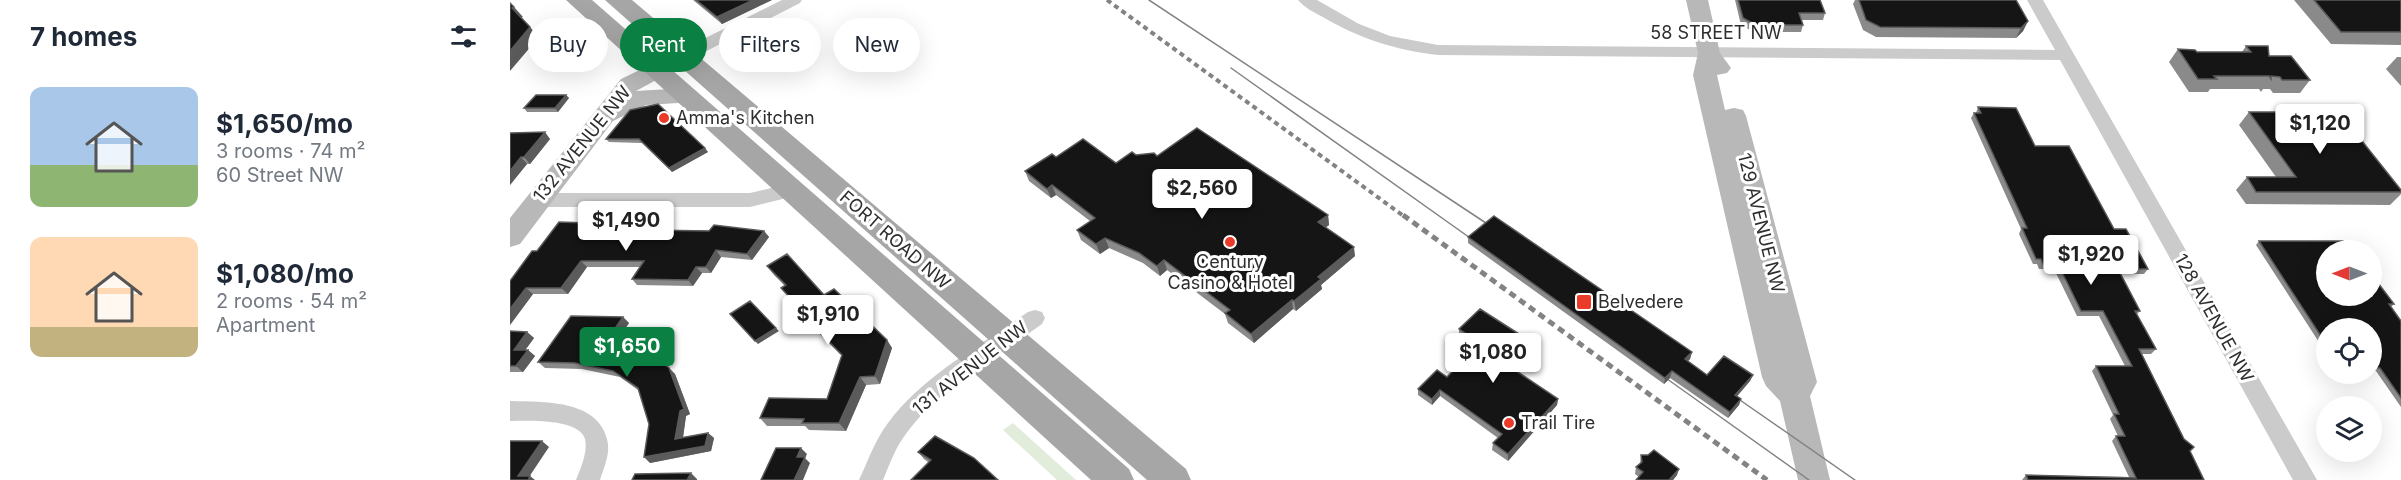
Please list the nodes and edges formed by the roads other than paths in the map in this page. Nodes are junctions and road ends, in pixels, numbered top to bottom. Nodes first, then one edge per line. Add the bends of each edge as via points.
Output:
1 (578, 0) edge
2 (617, 0) edge
3 (794, 0) edge
4 (1306, 0) edge
5 (1697, 0) edge
6 (2035, 0) edge
7 (632, 18) edge
8 (620, 28) edge
9 (707, 44) edge
10 (1710, 53) junction
11 (2067, 55) junction
12 (652, 72) edge
13 (675, 72) edge
14 (682, 72) edge
15 (686, 96) junction
16 (599, 121) junction
17 (792, 190) junction
18 (538, 200) junction
19 (510, 237) edge
20 (1035, 318) dead end
21 (1008, 338) junction
22 (980, 358) junction
23 (510, 411) edge
24 (588, 480) edge
25 (872, 480) edge
26 (1116, 480) edge
27 (1173, 480) edge
28 (1814, 480) edge
29 (2305, 480) edge

1 - 8 main road, FORT ROAD NW
2 - 7 main road, FORT ROAD NW
3 - 9 street, 132 AVENUE NW
4 - 10 street, 58 STREET NW via 1366,35 1438,50
5 - 10 street, 129 AVENUE NW
6 - 11 street, 128 AVENUE NW
10 - 11 street, 58 STREET NW
10 - 28 street, 129 AVENUE NW via 1705,75 1777,377 1794,395
11 - 29 street, 128 AVENUE NW
12 - 16 street, 132 AVENUE NW via 630,84
13 - 15 main road, FORT ROAD NW
14 - 21 main road, FORT ROAD NW
15 - 16 street via 638,98
15 - 17 main road, FORT ROAD NW
16 - 18 street, 132 AVENUE NW
17 - 18 street via 750,200
17 - 22 main road, FORT ROAD NW
18 - 19 street, 132 AVENUE NW
20 - 21 street, 131 AVENUE NW
21 - 22 street, 131 AVENUE NW
21 - 27 main road, FORT ROAD NW
22 - 25 street, 131 AVENUE NW via 939,387 900,424 884,448
22 - 26 main road, FORT ROAD NW
23 - 24 street via 563,412 586,421 594,431 597,453

